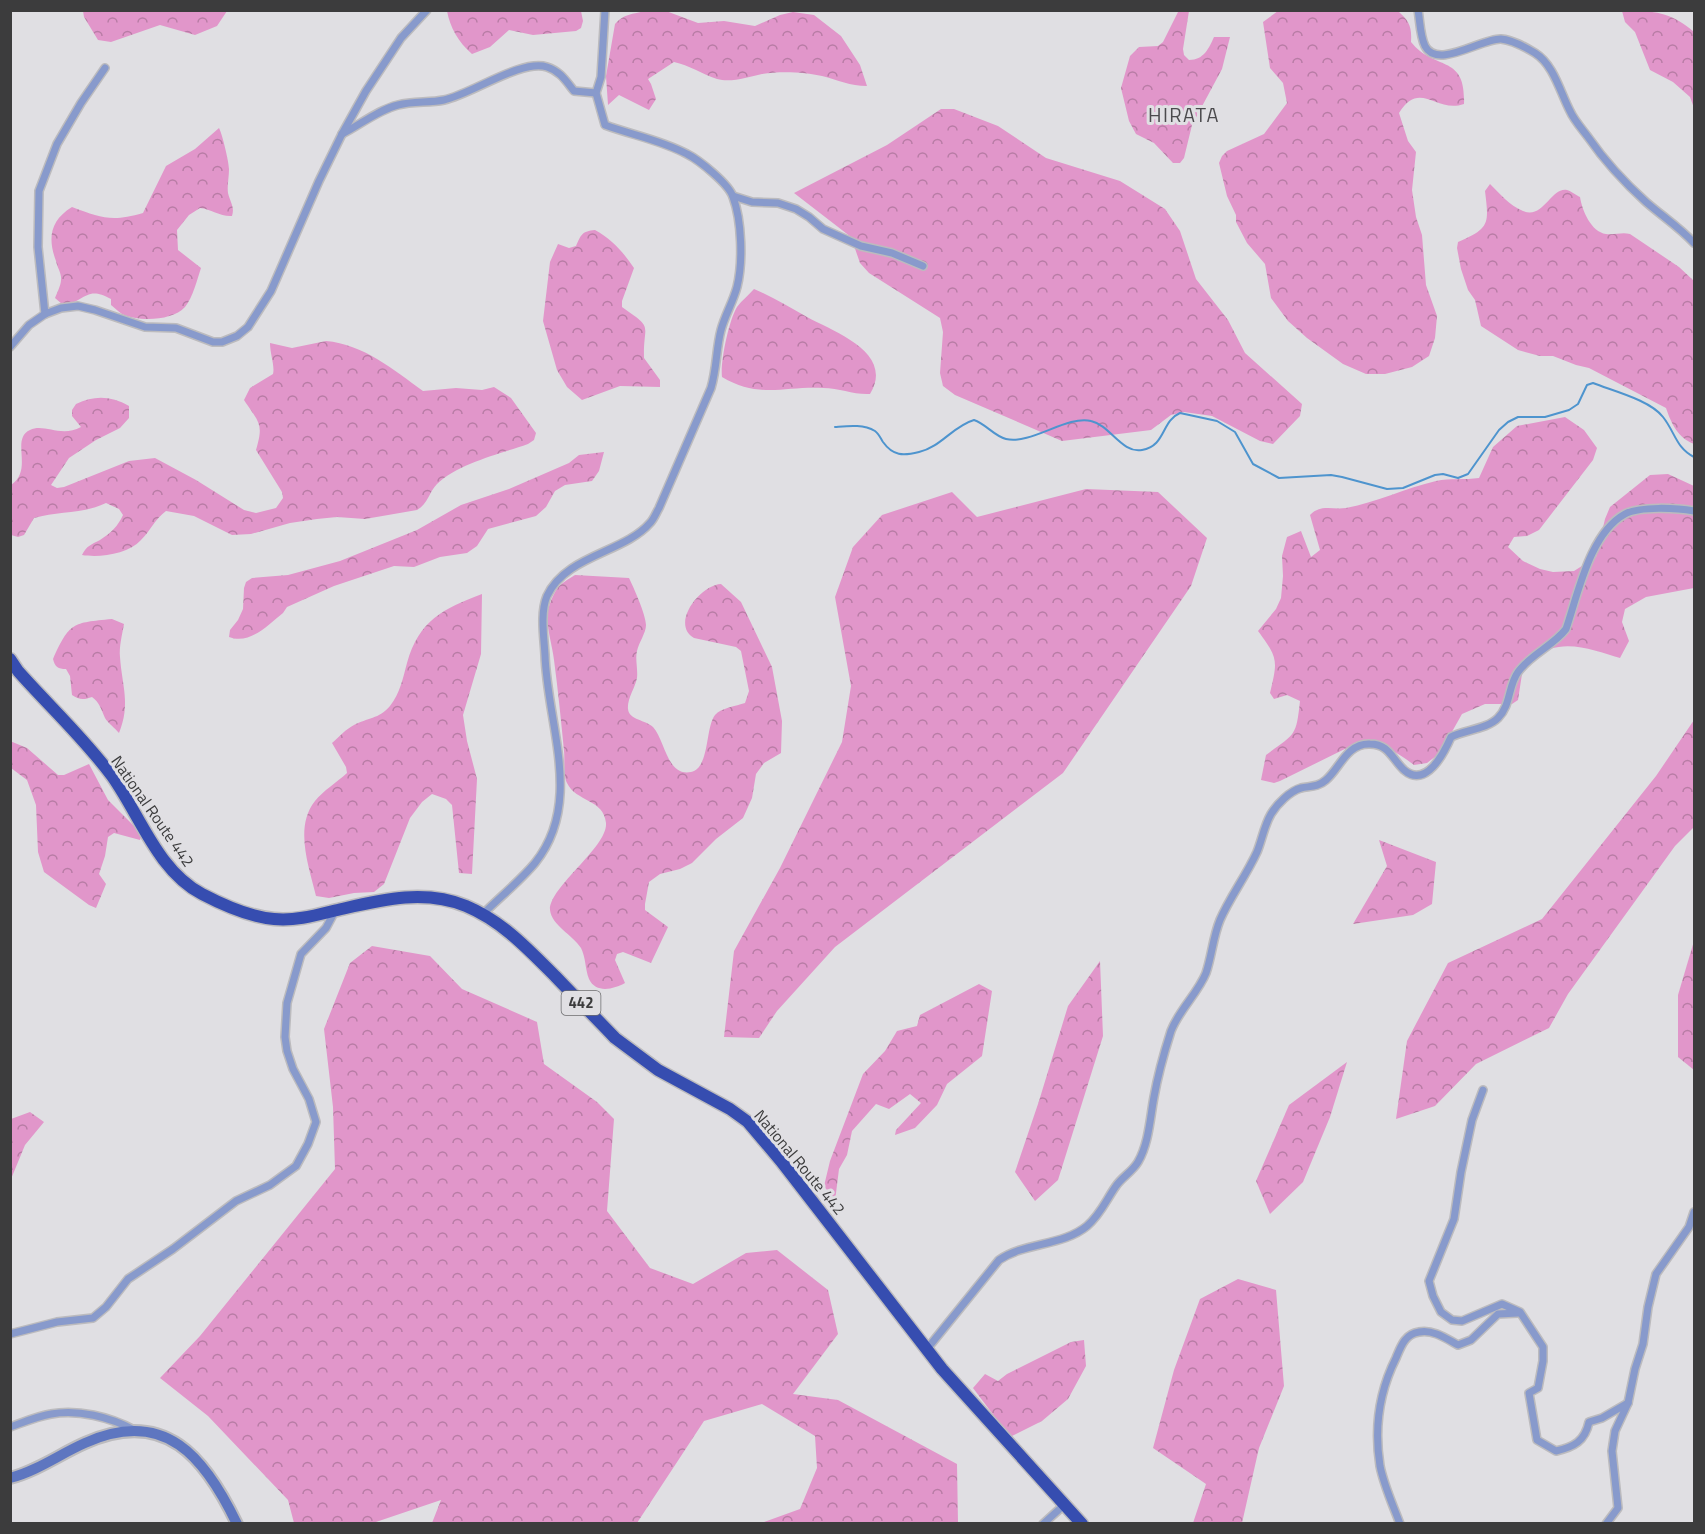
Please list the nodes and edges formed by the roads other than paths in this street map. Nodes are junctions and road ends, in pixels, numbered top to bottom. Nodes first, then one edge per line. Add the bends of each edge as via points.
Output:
1 (427, 10) edge
2 (605, 10) edge
3 (1418, 10) edge
4 (105, 68) dead end
5 (596, 93) junction
6 (342, 134) junction
7 (733, 196) junction
8 (1695, 243) edge
9 (923, 266) dead end
10 (45, 314) junction
11 (10, 347) edge
12 (1695, 511) edge
13 (10, 659) edge
14 (335, 911) junction
15 (483, 914) junction
16 (1483, 1090) dead end
17 (1695, 1212) edge
18 (1520, 1312) junction
19 (10, 1334) edge
20 (927, 1349) junction
21 (1628, 1403) junction
22 (10, 1426) edge
23 (136, 1431) junction
24 (10, 1478) edge
25 (1064, 1505) junction
26 (237, 1524) edge
27 (1043, 1524) edge
28 (1083, 1524) edge
29 (1400, 1524) edge
30 (1606, 1524) edge

1 - 6 street via 401,38
2 - 5 street via 601,78
3 - 8 street via 1424,45 1429,52 1441,56 1487,40 1502,39 1538,55 1549,67 1570,113 1597,151 1646,202
4 - 10 street via 57,144 39,190 38,247
5 - 6 street via 574,91 561,74 536,66 444,100 399,105
5 - 7 street via 605,125 689,154
6 - 10 street via 272,291 248,327 237,336 213,342 176,328 145,327 78,306
7 - 9 street via 796,209 823,230
7 - 15 street via 741,256 736,290 718,341 717,369 711,388 659,508 650,523 634,536 574,567 547,597 543,618 545,665 561,795 556,821 535,863
10 - 11 street
12 - 20 street via 1638,510 1624,514 1609,527 1594,549 1566,629 1517,674 1508,703 1497,719 1451,737 1444,753 1421,775 1404,770 1383,747 1361,745 1345,754 1319,786 1288,795 1271,814 1249,869 1221,918 1205,974 1176,1020 1161,1061 1152,1119 1139,1161 1085,1228 999,1260
13 - 14 highway, National Route 442 / 442 via 111,776 164,860 187,885 228,906 265,918 295,919
14 - 15 highway, National Route 442 / 442 via 410,897 451,901
14 - 19 street via 326,928 301,954 286,1003 287,1052 316,1122 296,1166 270,1185 236,1201 128,1279 106,1308 93,1317
15 - 20 highway, National Route 442 / 442 via 508,931 634,1053 748,1122
16 - 18 street via 1472,1120 1454,1219 1429,1281 1441,1312 1452,1320 1462,1321 1502,1304
17 - 21 street via 1656,1274
18 - 21 street via 1543,1347 1538,1388 1529,1393 1537,1440 1556,1452 1571,1448 1587,1433 1589,1422
18 - 29 street via 1498,1314 1471,1340 1458,1345 1426,1331 1405,1339 1388,1374 1377,1425 1380,1467
20 - 25 highway, National Route 442 / 442
21 - 30 street via 1615,1431 1612,1451 1618,1508
22 - 23 street via 52,1413 88,1414 120,1422
23 - 24 main road via 95,1439
23 - 26 main road via 161,1436 189,1451 204,1466
25 - 27 street
25 - 28 highway, National Route 442 / 442

